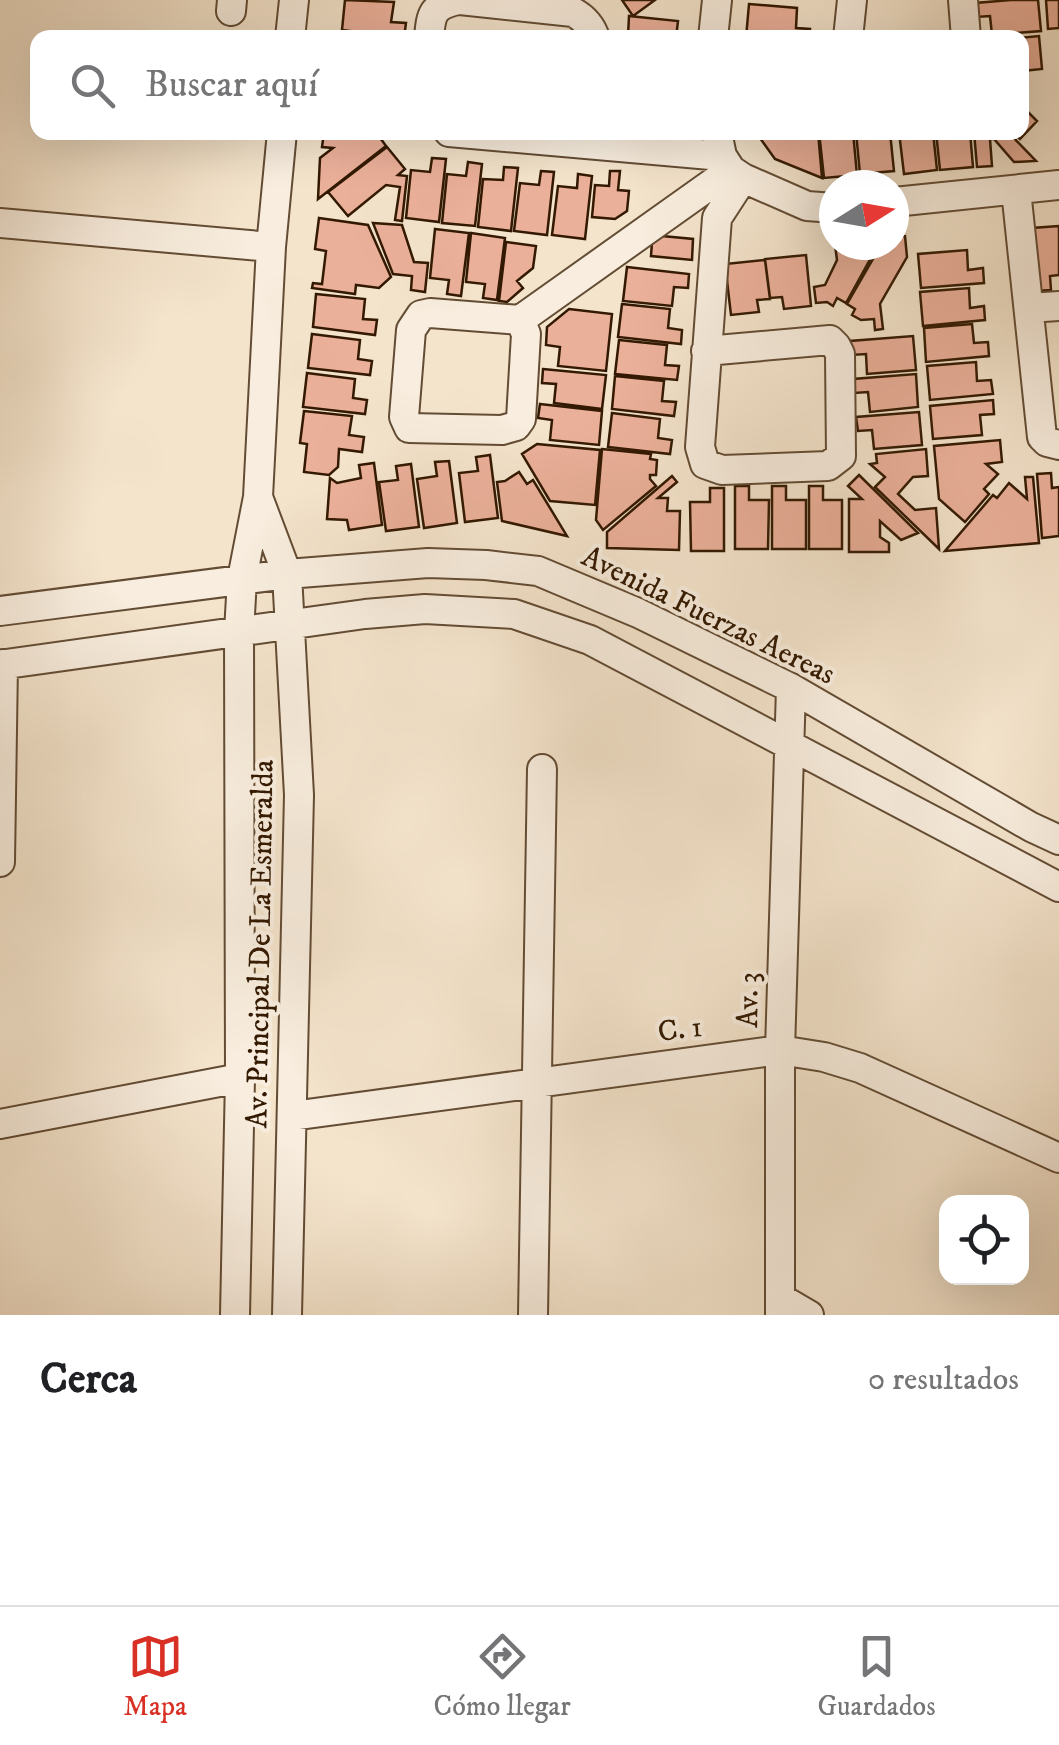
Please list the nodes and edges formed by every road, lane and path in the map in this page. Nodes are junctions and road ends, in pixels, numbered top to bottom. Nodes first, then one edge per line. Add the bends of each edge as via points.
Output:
1 (294, 0) edge
2 (459, 0) edge
3 (717, 0) edge
4 (852, 0) edge
5 (963, 0) edge
6 (291, 30) edge
7 (429, 30) edge
8 (592, 30) edge
9 (715, 30) edge
10 (849, 30) edge
11 (965, 30) edge
12 (281, 140) edge
13 (592, 140) edge
14 (728, 159) edge
15 (1059, 185) edge
16 (1016, 190) junction
17 (909, 201) edge
18 (819, 207) edge
19 (0, 223) edge
20 (271, 246) junction
21 (1059, 306) edge
22 (1029, 308) junction
23 (520, 320) junction
24 (706, 351) junction
25 (1059, 445) edge
26 (258, 497) junction
27 (287, 574) junction
28 (242, 579) junction
29 (0, 611) edge
30 (291, 625) junction
31 (239, 632) junction
32 (2, 664) edge
33 (790, 688) junction
34 (790, 745) junction
35 (542, 769) dead end
36 (1059, 840) edge
37 (0, 862) edge
38 (1059, 887) edge
39 (780, 1050) junction
40 (240, 1078) junction
41 (537, 1082) junction
42 (292, 1116) junction
43 (0, 1124) edge
44 (1059, 1158) edge
45 (780, 1306) edge
46 (235, 1315) edge
47 (287, 1315) edge
48 (532, 1315) edge
49 (810, 1315) edge

1 - 6 street
2 - 7 street via 431,15
2 - 8 street via 572,12
3 - 9 street
4 - 10 street
5 - 11 street
12 - 20 street, Av. Principal De La Esmeralda
13 - 14 street
14 - 18 street
14 - 23 street
14 - 24 street
15 - 16 street
16 - 17 street
16 - 22 street
19 - 20 street
20 - 26 street, Av. Principal De La Esmeralda
21 - 22 street
22 - 25 street via 1042,436
23 - 23 street via 526,334 516,426 409,428 404,417 411,330 421,315
24 - 24 street via 700,447 706,464 722,470 828,466 841,456 840,354 830,340
26 - 27 street, Av. Principal De La Esmeralda
26 - 28 street, Av. Principal De La Esmeralda
27 - 28 street, Avenida Fuerzas Aereas
27 - 30 street, Av. Principal De La Esmeralda
27 - 33 street, Avenida Fuerzas Aereas via 428,563 538,571
28 - 29 street, Avenida Fuerzas Aereas
28 - 31 street, Av. Principal De La Esmeralda
30 - 31 street
30 - 34 street via 425,610 514,614 590,640
30 - 42 street, Av. Principal De La Esmeralda via 299,794
31 - 32 street
31 - 40 street, Av. Principal De La Esmeralda
32 - 37 street
33 - 34 street, Av. 3
33 - 36 street, Avenida Fuerzas Aereas
34 - 38 street
34 - 39 street, Av. 3
35 - 41 street
39 - 41 street, C. 1
39 - 44 street, C. 1 via 860,1068
39 - 45 street, Av. 3
40 - 43 street
40 - 46 street, Av. Principal De La Esmeralda
41 - 42 street, C. 1
41 - 48 street
42 - 47 street, Av. Principal De La Esmeralda
45 - 49 street

